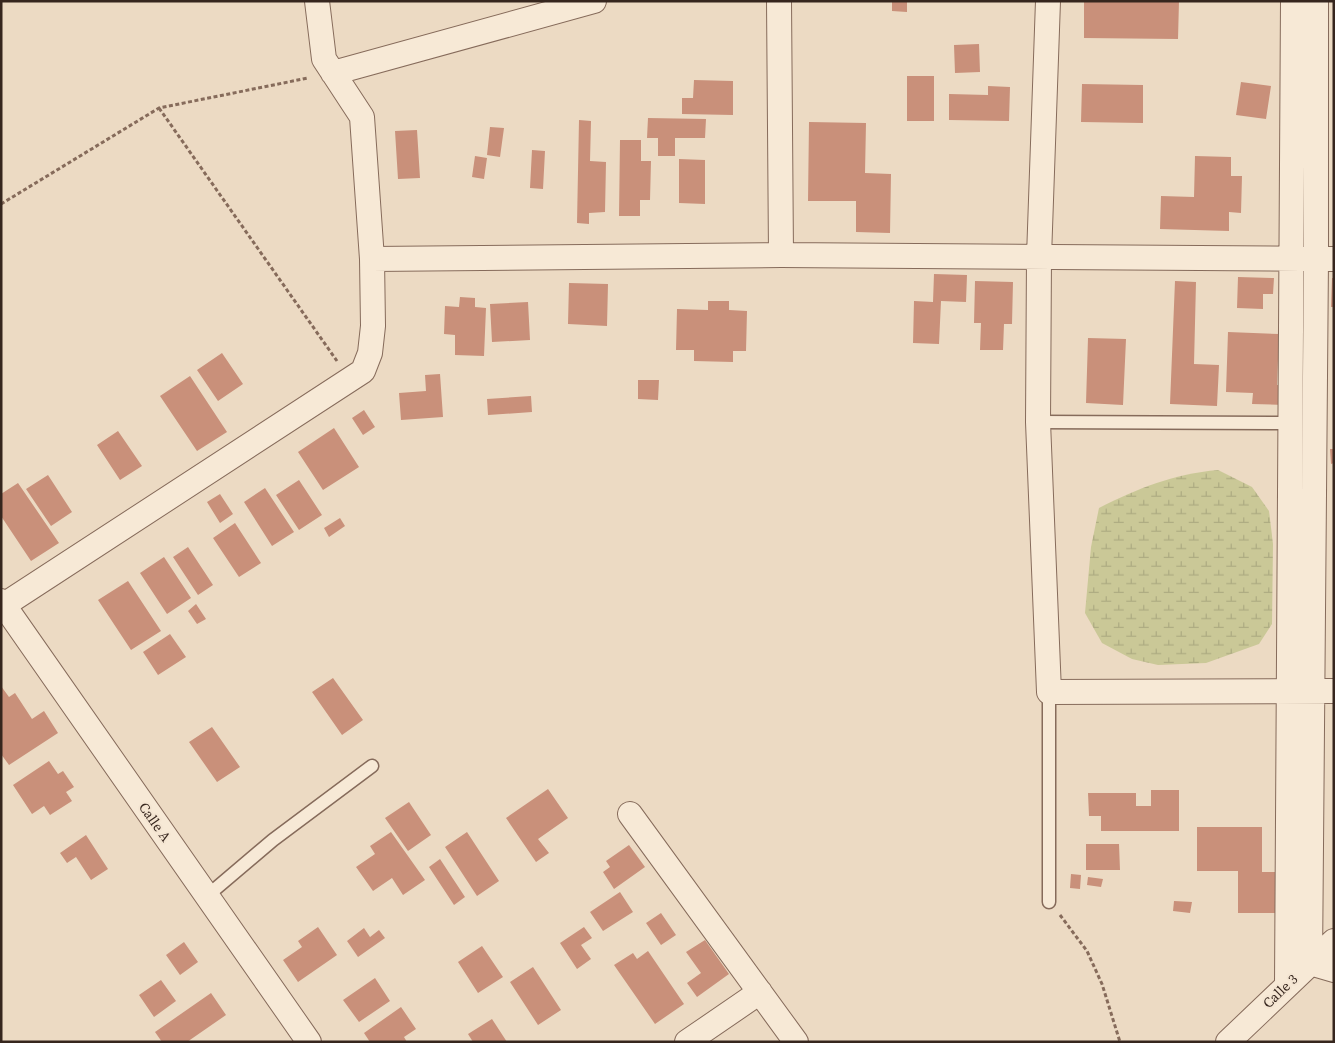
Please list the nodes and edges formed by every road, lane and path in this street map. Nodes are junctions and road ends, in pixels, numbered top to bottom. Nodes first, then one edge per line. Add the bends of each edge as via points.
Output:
1 (317, 1) edge
2 (594, 1) edge
3 (779, 1) edge
4 (1048, 1) edge
5 (1293, 1) edge
6 (1316, 1) edge
7 (333, 73) junction
8 (159, 108) junction
9 (1, 204) edge
10 (781, 255) junction
11 (1039, 257) junction
12 (372, 258) junction
13 (1291, 259) junction
14 (1325, 259) edge
15 (349, 379) junction
16 (1038, 422) junction
17 (1290, 422) junction
18 (3, 603) edge
19 (1049, 692) junction
20 (1288, 692) junction
21 (1323, 692) edge
22 (372, 766) dead end
23 (630, 814) dead end
24 (207, 896) junction
25 (1049, 902) joint
26 (1334, 941) edge
27 (1310, 963) junction
28 (1334, 970) edge
29 (1288, 984) junction
30 (760, 992) junction
31 (309, 1042) edge
32 (687, 1042) edge
33 (796, 1042) edge
34 (1120, 1042) edge
35 (1228, 1042) edge

1 - 7 street via 324,60
2 - 7 street
3 - 10 street
4 - 11 street
5 - 13 street
6 - 14 street
7 - 8 path
7 - 12 street via 362,117
8 - 9 path
8 - 15 path
10 - 11 street
10 - 12 street
11 - 13 street
11 - 16 street
12 - 15 street via 370,353 363,371
13 - 14 street
13 - 17 street
14 - 21 street
15 - 18 street
16 - 17 lane
16 - 19 street
17 - 20 street
18 - 24 street, Calle A
19 - 20 street
19 - 25 lane
20 - 21 street
20 - 29 street
21 - 27 street
22 - 24 lane via 273,840
23 - 30 street
24 - 31 street, Calle A
25 - 34 path via 1087,951 1102,984
26 - 27 street, Calle 3
27 - 28 street
27 - 29 street, Calle 3
29 - 35 street, Calle 3
30 - 32 street
30 - 33 street

